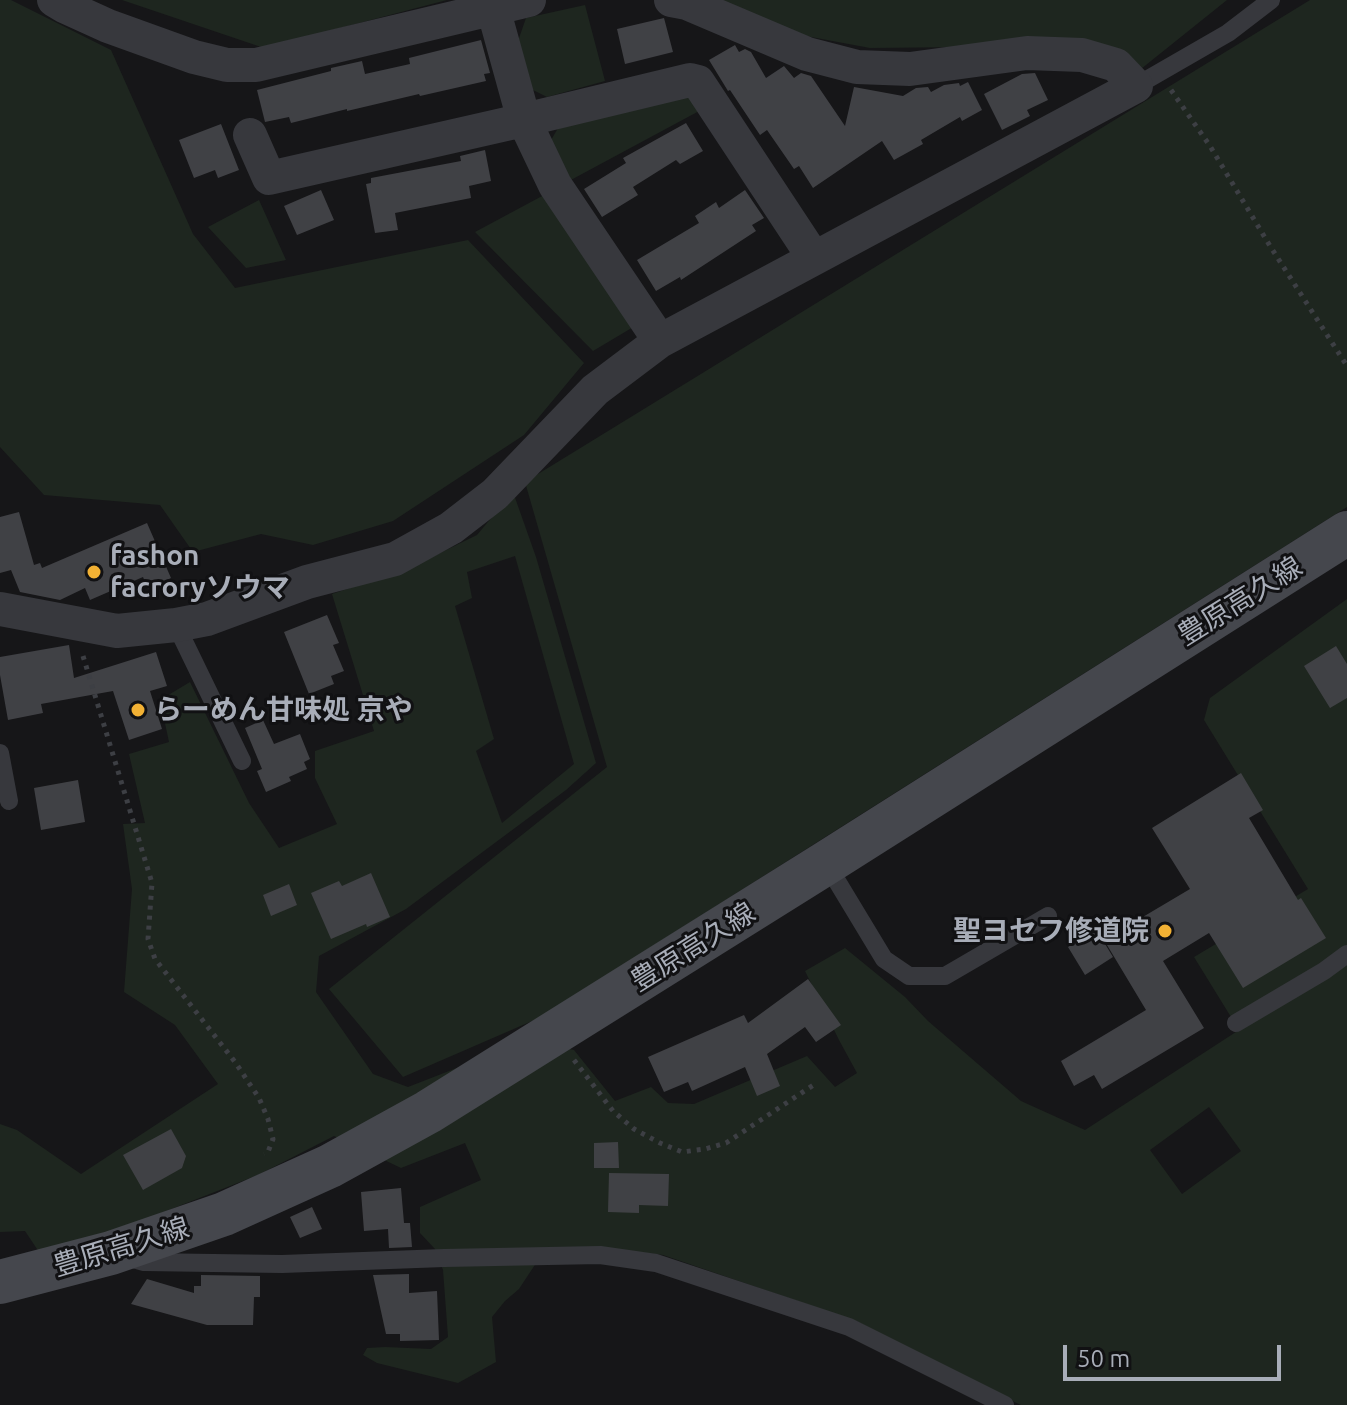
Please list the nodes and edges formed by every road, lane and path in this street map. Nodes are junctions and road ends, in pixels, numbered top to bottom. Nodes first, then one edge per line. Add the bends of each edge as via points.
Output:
1 (54, 0) edge
2 (529, 0) edge
3 (671, 0) edge
4 (1271, 0) edge
5 (493, 8) junction
6 (1148, 80) junction
7 (524, 120) junction
8 (250, 135) dead end
9 (814, 258) junction
10 (660, 341) junction
11 (1347, 366) edge
12 (1347, 533) edge
13 (0, 609) edge
14 (73, 624) junction
15 (176, 625) junction
16 (0, 753) edge
17 (242, 761) dead end
18 (9, 801) dead end
19 (826, 863) junction
20 (1048, 916) dead end
21 (1347, 954) edge
22 (1236, 1023) dead end
23 (555, 1033) junction
24 (815, 1084) dead end
25 (257, 1158) dead end
26 (111, 1253) junction
27 (0, 1282) edge
28 (1005, 1405) edge

1 - 5 street via 108,26 227,65 256,65
2 - 5 street
3 - 6 street via 807,54 857,67 910,69 1027,53 1082,55
4 - 6 lane via 1228,33
5 - 7 street
6 - 9 street
6 - 11 path via 1210,146
7 - 8 street via 269,178
7 - 9 street via 698,82
7 - 10 street via 555,185
9 - 10 street
10 - 15 street via 595,390 495,494 451,528 395,559
12 - 19 main road, 豊原高久線
13 - 14 street
14 - 15 street via 117,631
14 - 25 path via 152,883 148,939 155,959 259,1098 273,1139 268,1152
15 - 17 lane
16 - 18 lane
19 - 20 lane via 884,959 909,976 945,976
19 - 23 main road, 豊原高久線
21 - 22 lane
23 - 24 path via 613,1111 634,1129 682,1152 726,1143
23 - 26 main road, 豊原高久線 via 330,1166 224,1214
26 - 27 main road, 豊原高久線
26 - 28 lane via 144,1262 600,1255 656,1263 849,1327

